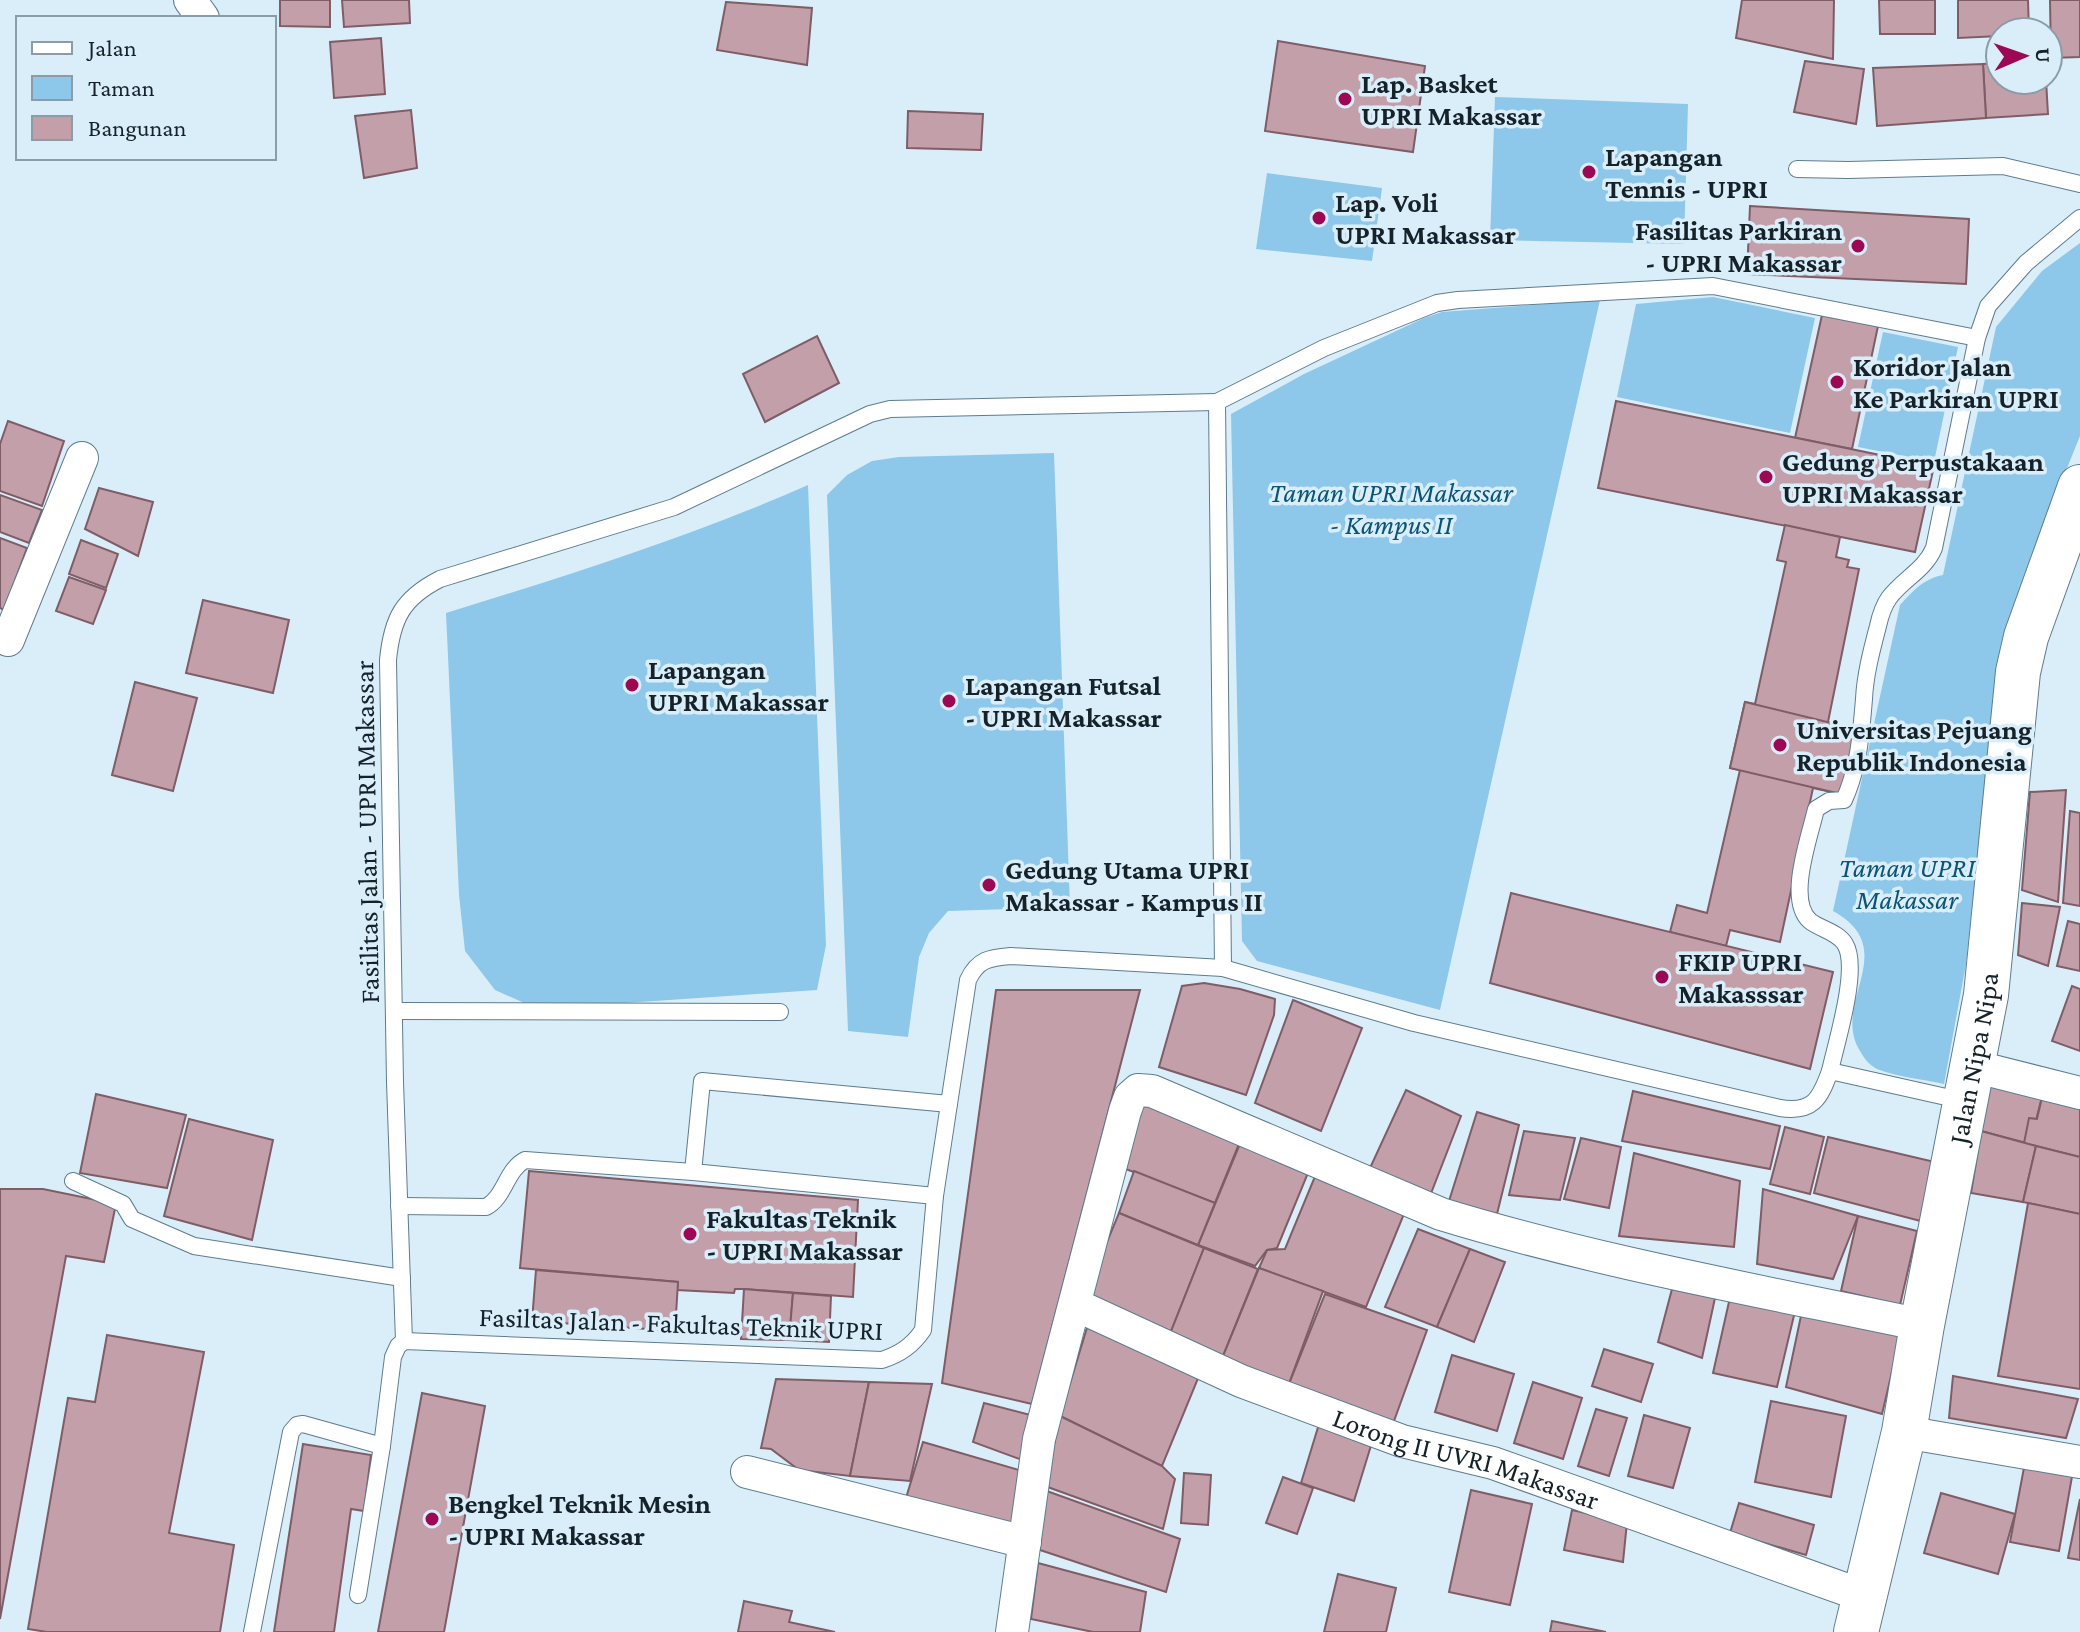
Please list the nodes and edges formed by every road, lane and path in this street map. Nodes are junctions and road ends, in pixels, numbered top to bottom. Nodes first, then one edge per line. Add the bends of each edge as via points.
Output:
1 (1797, 169) dead end
2 (2080, 184) edge
3 (2080, 218) edge
4 (1977, 338) junction
5 (1217, 402) junction
6 (82, 458) dead end
7 (2080, 487) edge
8 (9, 641) edge
9 (1223, 968) junction
10 (395, 1011) junction
11 (780, 1012) dead end
12 (1830, 1071) junction
13 (1969, 1084) junction
14 (2080, 1093) edge
15 (949, 1104) junction
16 (693, 1172) junction
17 (73, 1181) dead end
18 (935, 1196) junction
19 (399, 1206) junction
20 (402, 1278) junction
21 (1076, 1305) junction
22 (1922, 1325) junction
23 (404, 1341) junction
24 (1904, 1432) junction
25 (382, 1446) junction
26 (2080, 1462) edge
27 (747, 1472) dead end
28 (1025, 1542) junction
29 (358, 1595) dead end
30 (1862, 1622) edge
31 (252, 1632) edge
32 (1012, 1632) edge

1 - 2 lane via 2003,166
3 - 4 lane via 2026,263 1988,306
4 - 5 lane via 1713,286 1458,300 1437,303 1324,348
4 - 12 lane via 1934,548 1885,606 1850,786 1844,800 1816,809 1799,885 1802,911 1845,945 1852,973
5 - 9 lane
5 - 10 lane, Fasilitas Jalan - UPRI Makassar via 890,409 674,507 422,588 398,615 388,660
6 - 8 street
7 - 13 street, Jalan Nipa Nipa via 2018,672 1986,995
9 - 12 lane, Fasiltas Jalan - Fakultas Teknik UPRI via 1414,1023 1780,1108 1810,1105 1822,1094
9 - 15 lane, Fasiltas Jalan - Fakultas Teknik UPRI via 989,958 975,965 968,980
10 - 11 lane
10 - 19 lane, Fasilitas Jalan - UPRI Makassar
12 - 13 lane
13 - 14 street
13 - 22 street, Jalan Nipa Nipa
15 - 16 lane via 702,1081
15 - 18 lane, Fasiltas Jalan - Fakultas Teknik UPRI
16 - 18 lane
16 - 19 lane via 525,1160 486,1207
17 - 20 lane via 123,1204 132,1219 194,1246
18 - 23 lane, Fasiltas Jalan - Fakultas Teknik UPRI via 923,1330 906,1349 882,1360
19 - 20 lane, Fasilitas Jalan - UPRI Makassar
20 - 23 lane, Fasilitas Jalan - UPRI Makassar
21 - 22 street via 1125,1111 1133,1092 1143,1089 1470,1223 1583,1253
21 - 28 street via 1039,1439
21 - 30 street, Lorong II UVRI Makassar via 1241,1381 1402,1441 1493,1463
22 - 24 street, Jalan Nipa Nipa
23 - 25 lane via 393,1357
24 - 26 street
24 - 30 street, Jalan Nipa Nipa
25 - 29 lane
25 - 31 lane via 303,1424 291,1432
27 - 28 street
28 - 32 street

